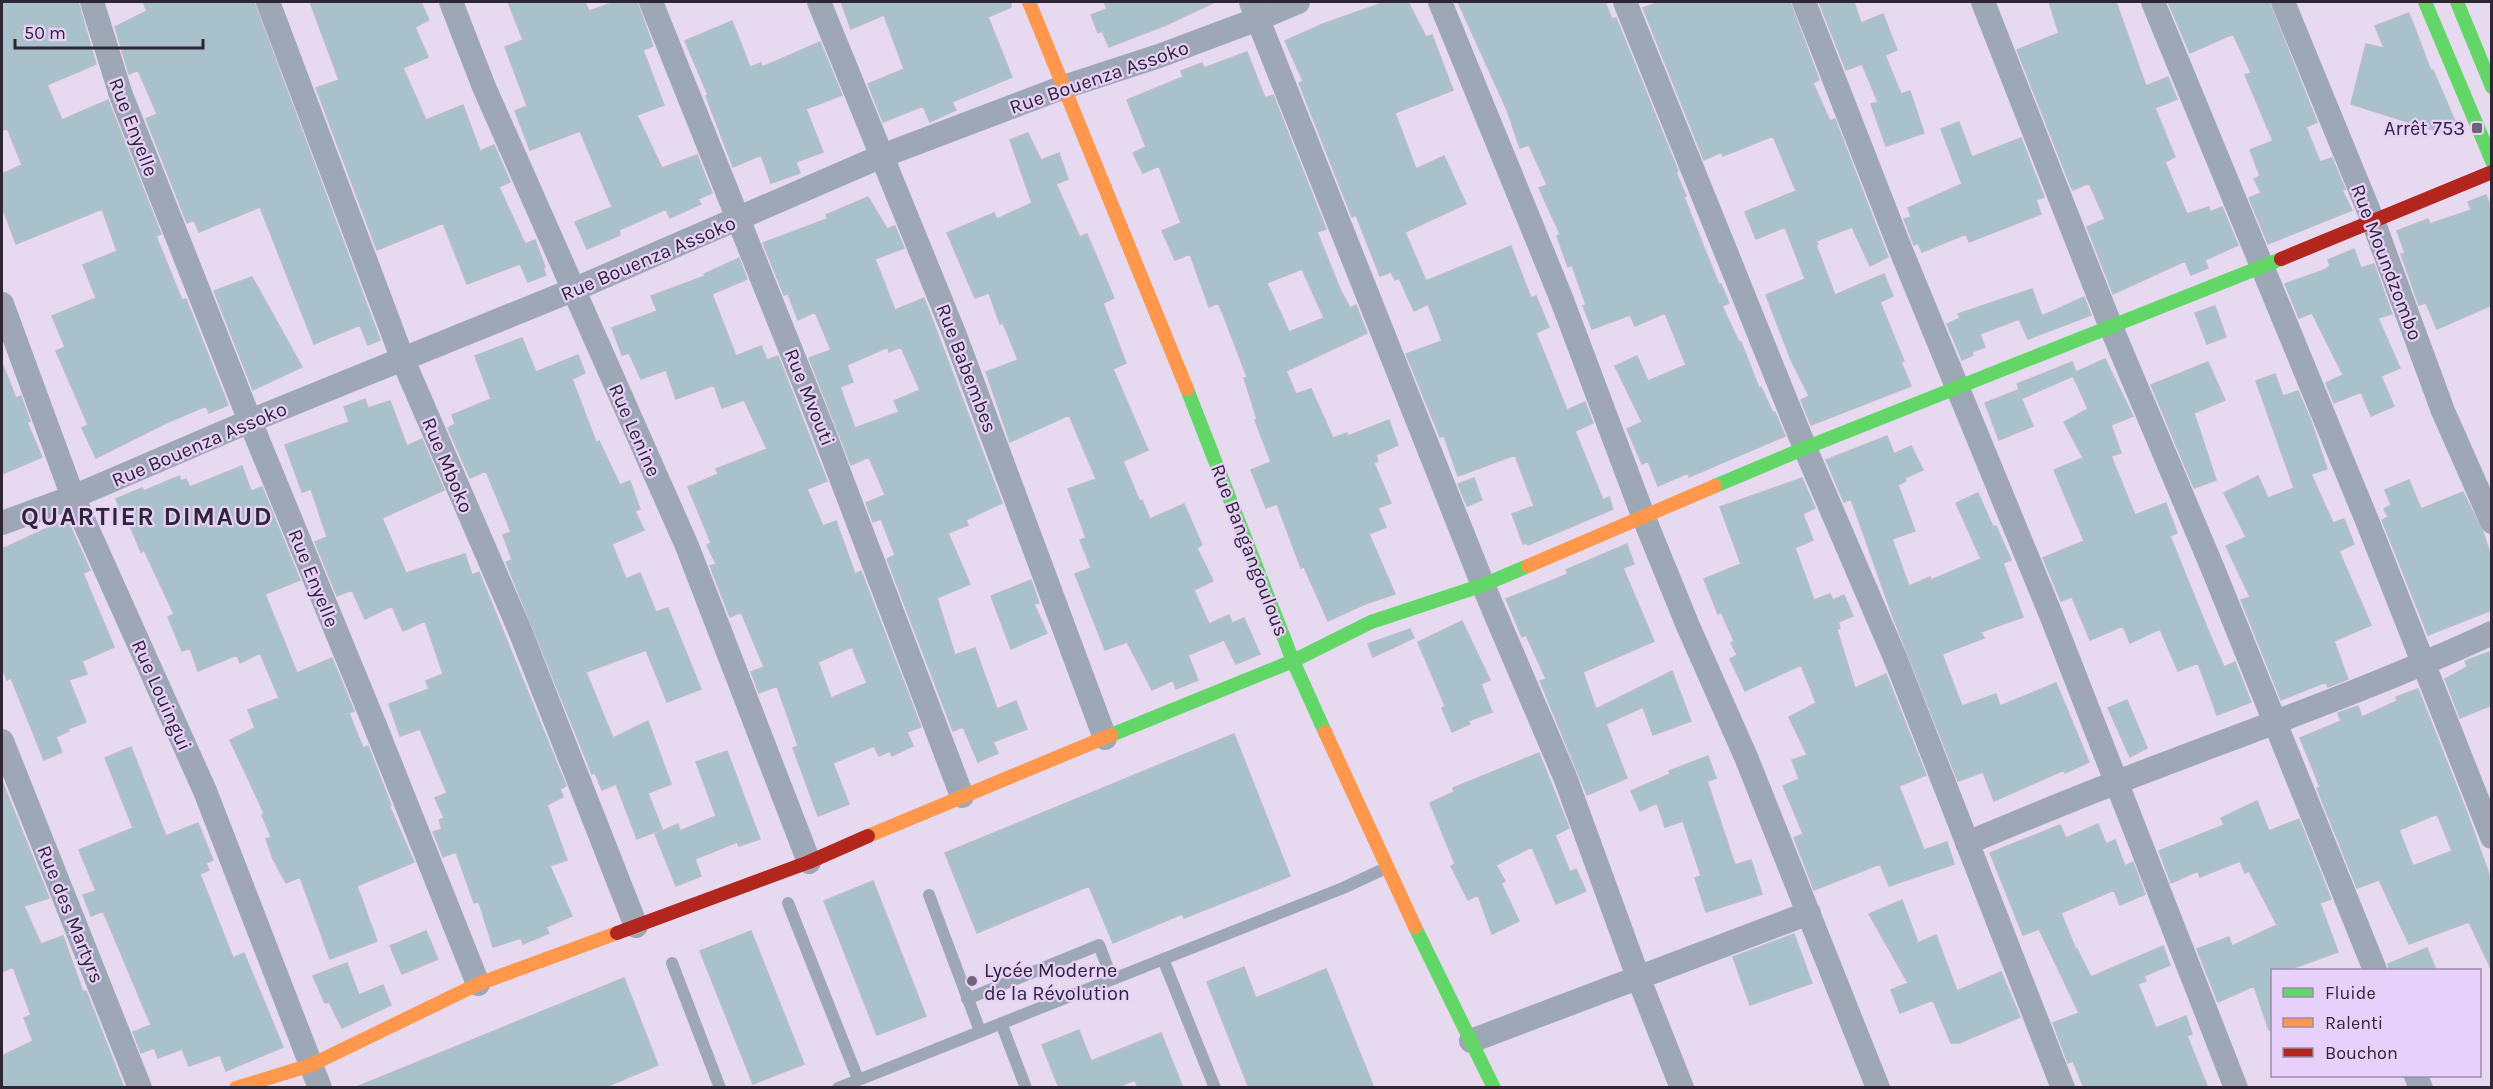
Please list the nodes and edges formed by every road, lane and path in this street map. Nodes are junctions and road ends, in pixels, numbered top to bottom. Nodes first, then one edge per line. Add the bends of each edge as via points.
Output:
1 (92, 2) edge
2 (268, 2) edge
3 (451, 2) edge
4 (651, 2) edge
5 (819, 2) edge
6 (1029, 2) edge
7 (1298, 2) edge
8 (1440, 2) edge
9 (1625, 2) edge
10 (1804, 2) edge
11 (1983, 2) edge
12 (2153, 2) edge
13 (2283, 2) edge
14 (2425, 2) edge
15 (2457, 2) edge
16 (1254, 10) edge
17 (1064, 87) junction
18 (2492, 87) edge
19 (882, 156) junction
20 (2492, 161) edge
21 (2492, 172) edge
22 (739, 220) junction
23 (2373, 221) junction
24 (2264, 266) junction
25 (573, 290) junction
26 (2, 304) edge
27 (2111, 327) junction
28 (402, 360) junction
29 (1958, 387) junction
30 (250, 421) junction
31 (1805, 448) junction
32 (73, 497) junction
33 (1644, 518) junction
34 (2492, 522) edge
35 (2, 523) edge
36 (1483, 585) junction
37 (2492, 633) edge
38 (1293, 661) junction
39 (2424, 664) junction
40 (2274, 725) junction
41 (1105, 738) junction
42 (2, 741) edge
43 (2115, 783) junction
44 (962, 796) junction
45 (2492, 837) edge
46 (1967, 843) junction
47 (809, 862) junction
48 (1387, 868) junction
49 (929, 895) dead end
50 (788, 903) dead end
51 (1809, 913) junction
52 (636, 926) junction
53 (1163, 959) junction
54 (672, 963) dead end
55 (2374, 969) edge
56 (1638, 977) junction
57 (1112, 979) junction
58 (478, 984) junction
59 (967, 999) junction
60 (1001, 1023) junction
61 (980, 1031) junction
62 (1471, 1041) junction
63 (311, 1065) junction
64 (858, 1079) junction
65 (141, 1088) edge
66 (236, 1088) edge
67 (320, 1088) edge
68 (720, 1088) edge
69 (838, 1088) edge
70 (1026, 1088) edge
71 (1215, 1088) edge
72 (1494, 1088) edge
73 (1682, 1088) edge
74 (1878, 1088) edge
75 (2063, 1088) edge
76 (2236, 1088) edge

1 - 30 street, Rue Enyelle via 121,95
2 - 28 street, Rue Mboko
3 - 25 street, Rue Lenine
4 - 22 street, Rue Mvouti
5 - 19 street, Rue Babembes
6 - 17 street, Rue Bangangoulous
7 - 16 street, Rue Bouenza Assoko
8 - 33 street via 1560,295
9 - 31 street
10 - 29 street
11 - 27 street
12 - 24 street
13 - 23 street, Rue Moundzombo
14 - 20 street
15 - 18 street
16 - 17 street, Rue Bouenza Assoko via 1159,56
16 - 36 street
17 - 19 street, Rue Bouenza Assoko
17 - 38 street, Rue Bangangoulous
19 - 22 street, Rue Bouenza Assoko
19 - 41 street, Rue Babembes via 954,333
21 - 23 street
22 - 25 street, Rue Bouenza Assoko
22 - 44 street, Rue Mvouti
23 - 24 street
23 - 34 street, Rue Moundzombo via 2443,411
24 - 27 street
24 - 39 street
25 - 28 street, Rue Bouenza Assoko
25 - 47 street, Rue Lenine via 687,546
26 - 32 street, Rue Louingui
27 - 29 street
27 - 40 street
28 - 30 street, Rue Bouenza Assoko
28 - 52 street, Rue Mboko via 518,626
29 - 31 street
29 - 43 street
30 - 32 street, Rue Bouenza Assoko
30 - 58 street, Rue Enyelle
31 - 33 street
31 - 46 street via 1896,660
32 - 35 street, Rue Bouenza Assoko
32 - 63 street, Rue Louingui via 205,791
33 - 36 street
33 - 51 street
36 - 38 street via 1371,622
36 - 56 street via 1565,777
37 - 39 street
38 - 41 street
38 - 48 street, Rue Bangangoulous
39 - 40 street
39 - 45 street
40 - 43 street
40 - 55 street
41 - 44 street
42 - 65 street, Rue des Martyrs
43 - 46 street
43 - 76 street
44 - 47 street
46 - 75 street
47 - 52 street
48 - 53 lane
48 - 62 street, Rue Bangangoulous
49 - 59 lane
50 - 64 lane
51 - 56 street
51 - 74 street
52 - 58 street
53 - 57 lane
53 - 71 lane
54 - 68 lane
56 - 62 street
56 - 73 street
57 - 59 lane via 1099,945
57 - 60 lane
58 - 63 street
59 - 61 lane
60 - 61 lane
60 - 70 lane
61 - 64 lane
62 - 72 street, Rue Bangangoulous
63 - 66 street
63 - 67 street, Rue Louingui
64 - 69 lane

